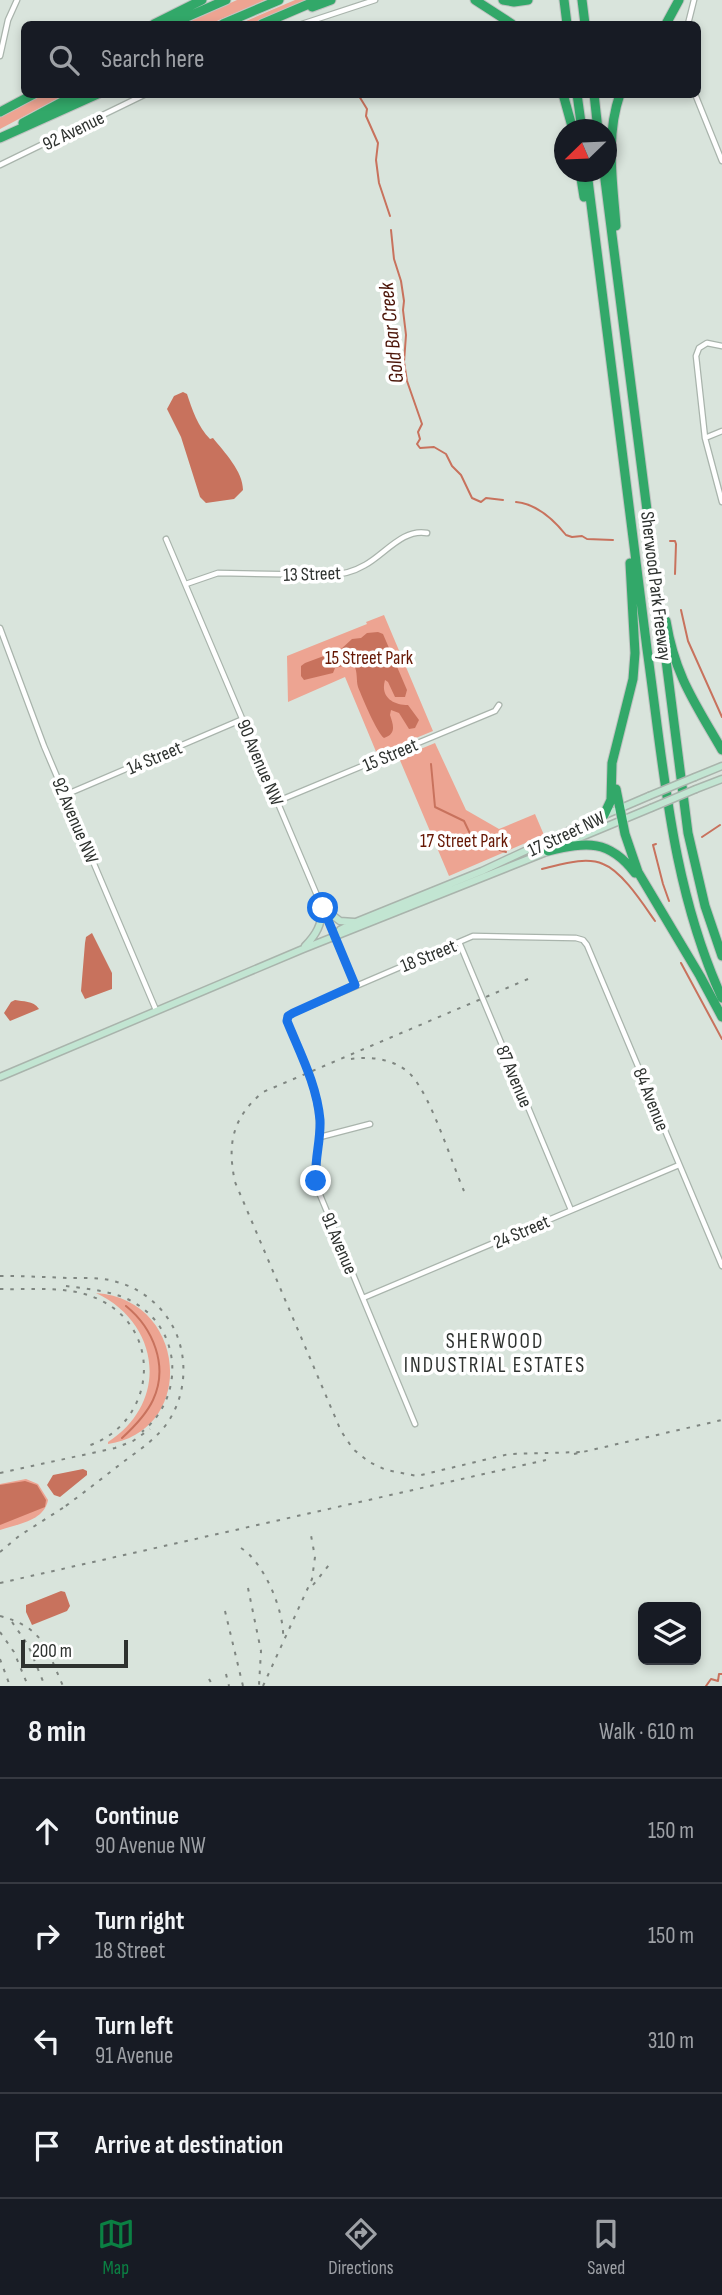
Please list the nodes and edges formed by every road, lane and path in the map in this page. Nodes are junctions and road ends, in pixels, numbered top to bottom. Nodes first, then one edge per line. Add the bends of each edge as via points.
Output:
1 (18, 0) edge
2 (202, 0) edge
3 (226, 0) edge
4 (279, 0) edge
5 (318, 0) edge
6 (331, 0) edge
7 (375, 0) edge
8 (475, 0) edge
9 (503, 0) edge
10 (528, 0) edge
11 (565, 0) edge
12 (582, 0) edge
13 (673, 0) edge
14 (679, 0) edge
15 (694, 0) edge
16 (290, 13) junction
17 (160, 21) edge
18 (178, 21) edge
19 (230, 21) edge
20 (270, 21) edge
21 (311, 21) edge
22 (507, 21) edge
23 (567, 21) edge
24 (585, 21) edge
25 (664, 21) edge
26 (665, 21) edge
27 (689, 21) edge
28 (0, 56) edge
29 (26, 98) edge
30 (71, 98) edge
31 (89, 98) edge
32 (138, 98) edge
33 (564, 98) edge
34 (578, 98) edge
35 (594, 98) edge
36 (619, 98) edge
37 (697, 98) edge
38 (0, 112) edge
39 (570, 119) edge
40 (580, 119) edge
41 (597, 119) edge
42 (0, 136) edge
43 (722, 161) edge
44 (0, 165) edge
45 (582, 182) edge
46 (588, 182) edge
47 (605, 182) edge
48 (595, 239) junction
49 (615, 259) junction
50 (722, 346) edge
51 (722, 431) edge
52 (705, 438) junction
53 (722, 502) edge
54 (632, 523) junction
55 (649, 526) junction
56 (427, 533) dead end
57 (166, 539) dead end
58 (186, 584) junction
59 (0, 628) edge
60 (499, 705) dead end
61 (243, 719) junction
62 (705, 720) junction
63 (722, 741) edge
64 (615, 750) junction
65 (722, 750) edge
66 (722, 766) edge
67 (722, 779) edge
68 (65, 795) junction
69 (278, 801) junction
70 (619, 809) junction
71 (604, 815) junction
72 (621, 821) junction
73 (548, 851) junction
74 (645, 886) junction
75 (323, 908) junction
76 (356, 922) junction
77 (334, 936) junction
78 (576, 938) joint
79 (459, 942) junction
80 (303, 949) junction
81 (722, 956) edge
82 (355, 985) junction
83 (722, 998) edge
84 (156, 1010) junction
85 (288, 1016) joint
86 (722, 1017) edge
87 (0, 1077) edge
88 (370, 1124) dead end
89 (319, 1137) junction
90 (679, 1165) junction
91 (571, 1210) junction
92 (722, 1266) edge
93 (363, 1298) junction
94 (415, 1424) dead end

1 - 28 street
2 - 17 highway
3 - 18 highway
4 - 19 highway
5 - 16 highway
6 - 16 highway
7 - 21 street
8 - 22 highway
9 - 10 highway
11 - 23 highway
12 - 24 highway
13 - 25 highway
14 - 26 highway
15 - 27 street
16 - 20 highway
29 - 38 highway
30 - 42 highway
31 - 42 highway
32 - 44 street, 92 Avenue
33 - 39 highway
34 - 40 highway
35 - 41 highway
36 - 49 highway via 611,140
37 - 43 street
45 - 48 highway
46 - 48 highway, Sherwood Park Freeway
47 - 49 highway, Sherwood Park Freeway
48 - 54 highway, Sherwood Park Freeway
49 - 55 highway, Sherwood Park Freeway
50 - 52 street via 707,343 696,354
51 - 52 street
52 - 53 street
54 - 64 highway via 635,653
54 - 83 highway, Sherwood Park Freeway via 675,852 690,916
55 - 62 highway via 676,664
55 - 81 highway, Sherwood Park Freeway via 688,833
56 - 58 street, 13 Street via 395,542 367,564 346,573 218,573
57 - 58 street, 90 Avenue NW
58 - 61 street, 90 Avenue NW
59 - 68 street, 92 Avenue NW
60 - 69 street, 15 Street via 495,711
61 - 68 street, 14 Street
61 - 69 street, 90 Avenue NW
62 - 63 highway
62 - 65 highway
64 - 70 highway
64 - 71 highway via 611,800
66 - 70 main road, 17 Street NW, bridge
67 - 72 main road, 17 Street NW, bridge
68 - 84 street, 92 Avenue NW
69 - 75 street, 90 Avenue NW
70 - 71 main road, 17 Street NW
70 - 72 highway
71 - 76 main road, 17 Street NW via 482,872
72 - 73 main road, 17 Street NW
72 - 74 highway
73 - 74 highway via 583,844 604,848 625,861
73 - 77 main road, 17 Street NW
74 - 86 highway
75 - 76 main road via 340,921
75 - 77 street, 90 Avenue NW
75 - 80 main road via 317,933
76 - 77 main road, 17 Street NW
77 - 80 main road, 17 Street NW
77 - 82 street, 90 Avenue NW
78 - 79 street, 18 Street via 473,936
78 - 90 street, 84 Avenue via 587,945
79 - 82 street, 18 Street
79 - 91 street, 87 Avenue
80 - 84 main road, 17 Street NW
82 - 85 street, 18 Street
84 - 87 main road, 17 Street NW
85 - 89 street, 91 Avenue via 314,1089
88 - 89 street
89 - 93 street, 91 Avenue via 318,1190
90 - 91 street, 24 Street
90 - 92 street, 84 Avenue
91 - 93 street, 24 Street
93 - 94 street, 91 Avenue

